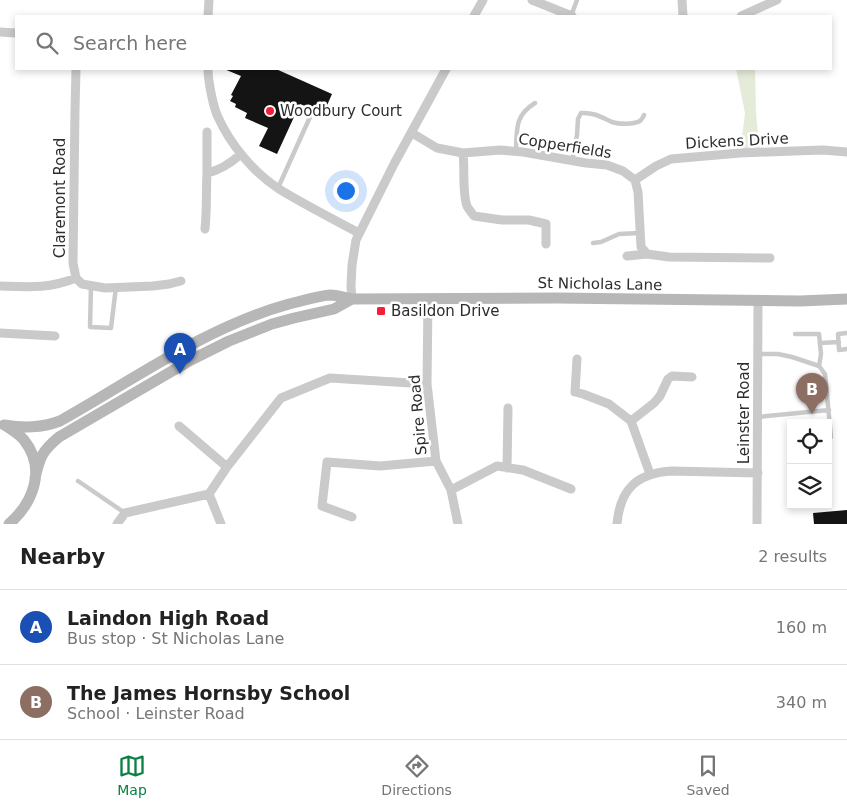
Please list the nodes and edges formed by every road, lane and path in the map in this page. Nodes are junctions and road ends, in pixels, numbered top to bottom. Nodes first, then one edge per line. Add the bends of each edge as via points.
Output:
1 (208, 0) edge
2 (483, 0) edge
3 (532, 0) edge
4 (577, 0) edge
5 (682, 0) edge
6 (777, 0) edge
7 (208, 15) edge
8 (475, 15) edge
9 (569, 15) edge
10 (571, 15) edge
11 (683, 15) edge
12 (743, 15) edge
13 (0, 32) edge
14 (15, 33) edge
15 (76, 70) edge
16 (208, 70) edge
17 (445, 70) edge
18 (535, 103) dead end
19 (644, 115) dead end
20 (310, 118) dead end
21 (207, 132) dead end
22 (412, 133) junction
23 (516, 152) junction
24 (847, 152) edge
25 (463, 153) junction
26 (241, 154) junction
27 (572, 161) junction
28 (207, 173) junction
29 (635, 180) junction
30 (278, 188) junction
31 (205, 229) dead end
32 (359, 233) junction
33 (639, 233) junction
34 (593, 243) dead end
35 (546, 244) dead end
36 (647, 254) junction
37 (627, 256) dead end
38 (770, 258) dead end
39 (76, 278) junction
40 (181, 281) dead end
41 (91, 285) junction
42 (0, 286) edge
43 (116, 287) junction
44 (352, 299) junction
45 (428, 299) junction
46 (847, 299) edge
47 (758, 301) junction
48 (0, 333) edge
49 (847, 333) edge
50 (795, 334) dead end
51 (55, 336) dead end
52 (838, 342) junction
53 (820, 343) junction
54 (847, 349) edge
55 (758, 354) junction
56 (576, 359) dead end
57 (819, 366) junction
58 (692, 376) dead end
59 (427, 384) junction
60 (508, 408) dead end
61 (829, 410) junction
62 (758, 417) junction
63 (830, 419) edge
64 (631, 421) junction
65 (2, 424) edge
66 (179, 426) dead end
67 (436, 461) junction
68 (227, 467) junction
69 (507, 468) junction
70 (758, 473) junction
71 (650, 474) junction
72 (35, 478) junction
73 (78, 481) dead end
74 (571, 488) dead end
75 (451, 490) junction
76 (209, 494) junction
77 (24, 508) junction
78 (125, 513) junction
79 (352, 517) dead end
80 (9, 524) edge
81 (18, 524) edge
82 (117, 524) edge
83 (221, 524) edge
84 (458, 524) edge
85 (617, 524) edge
86 (757, 524) edge

1 - 7 street
2 - 8 street
3 - 9 street
4 - 10 lane
5 - 11 street
6 - 12 street
13 - 14 street
15 - 39 street, Claremont Road via 73,263
16 - 26 street via 217,116
17 - 22 street
18 - 23 lane via 520,117
19 - 27 lane via 635,123 620,123 581,113
20 - 30 lane
21 - 28 street
22 - 25 street, Copperfields via 437,148
22 - 32 street
23 - 25 street, Copperfields
23 - 27 street, Copperfields
24 - 29 street, Dickens Drive via 794,151 671,159
25 - 35 street via 465,190 468,207 474,216 546,224
26 - 28 street via 226,166
26 - 30 street
27 - 29 street, Copperfields via 607,165
28 - 31 street
29 - 33 street
30 - 32 street
32 - 44 street via 352,265
33 - 34 lane via 619,234
33 - 36 street via 640,247
36 - 37 street
36 - 38 street
39 - 41 street, Claremont Road via 82,284
39 - 42 street via 38,287
40 - 43 street, Claremont Road
41 - 43 street, Claremont Road
41 - 43 lane via 90,327 111,328
44 - 45 main road, St Nicholas Lane
44 - 65 main road, St Nicholas Lane via 331,295 273,309 203,338 60,421 27,428
44 - 72 main road, St Nicholas Lane via 334,310 272,324 191,360 59,437 44,450
45 - 47 main road, St Nicholas Lane
45 - 59 street, Spire Road
46 - 47 main road, St Nicholas Lane
47 - 55 street, Leinster Road
48 - 51 street
49 - 52 lane via 838,334
50 - 53 lane via 819,334
52 - 53 lane
52 - 54 lane via 839,350
53 - 57 lane
55 - 57 lane via 778,354
55 - 62 street, Leinster Road
56 - 64 street via 575,392 609,404
57 - 61 lane via 825,374
58 - 64 street via 668,378 654,403
59 - 67 street, Spire Road
59 - 68 street via 330,378 281,398
60 - 69 street
61 - 62 lane
61 - 63 lane
62 - 70 street, Leinster Road
64 - 71 street
65 - 72 main road via 24,440 31,450
66 - 68 street
67 - 75 street, Spire Road
67 - 79 street via 380,466 327,462 322,506
68 - 76 street
69 - 74 street via 524,470
69 - 75 street via 497,466
70 - 71 street via 672,471
70 - 86 street, Leinster Road
71 - 85 street via 624,496
72 - 77 main road, St Nicholas Lane
73 - 78 lane
75 - 84 street, Spire Road
76 - 78 street
76 - 83 street
77 - 80 main road
77 - 81 main road, St Nicholas Lane
78 - 82 street

